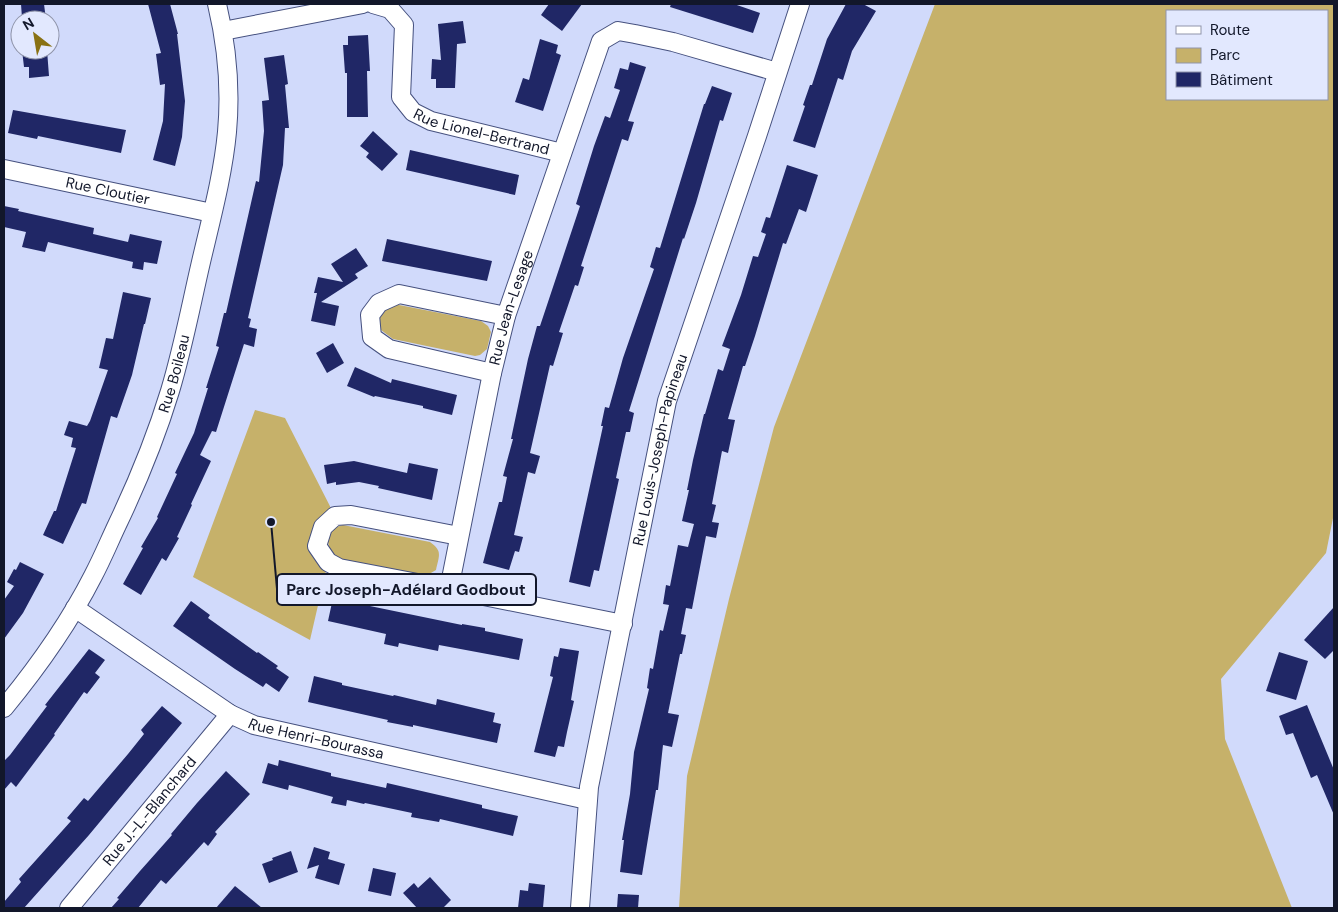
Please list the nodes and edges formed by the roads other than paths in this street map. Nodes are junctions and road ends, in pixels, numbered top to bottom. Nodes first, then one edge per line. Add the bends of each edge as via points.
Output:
1 (218, 4) edge
2 (364, 4) edge
3 (372, 4) edge
4 (800, 4) edge
5 (224, 30) junction
6 (777, 72) junction
7 (562, 154) junction
8 (4, 168) edge
9 (212, 213) junction
10 (506, 316) junction
11 (492, 373) junction
12 (459, 536) junction
13 (449, 589) junction
14 (75, 608) junction
15 (623, 624) junction
16 (4, 708) edge
17 (230, 714) junction
18 (587, 800) junction
19 (69, 908) edge
20 (580, 908) edge

1 - 5 street, Rue Boileau
2 - 5 street
3 - 7 street, Rue Lionel-Bertrand via 390,9 404,25 401,97 412,112 431,120
4 - 6 street, Rue Louis-Joseph-Papineau
5 - 9 street, Rue Boileau via 228,124
6 - 7 street, Rue Jean-Lesage via 673,42 618,31 601,41
6 - 15 street, Rue Louis-Joseph-Papineau via 667,401
7 - 10 street, Rue Jean-Lesage
8 - 9 street, Rue Cloutier
9 - 14 street, Rue Boileau via 180,356 157,431 137,483
10 - 11 street, Rue Jean-Lesage
10 - 11 street via 400,294 379,303 370,316 372,337 389,349
11 - 12 street, Rue Jean-Lesage
12 - 13 street, Rue Jean-Lesage
12 - 13 street via 352,516 335,516 323,527 318,546 328,562 339,568
13 - 15 street
14 - 16 street, Rue Boileau
14 - 17 street, Rue Henri-Bourassa
15 - 18 street, Rue Louis-Joseph-Papineau
17 - 18 street, Rue Henri-Bourassa via 254,725 282,732
17 - 19 street, Rue J.-L.-Blanchard
18 - 20 street, Rue Louis-Joseph-Papineau

